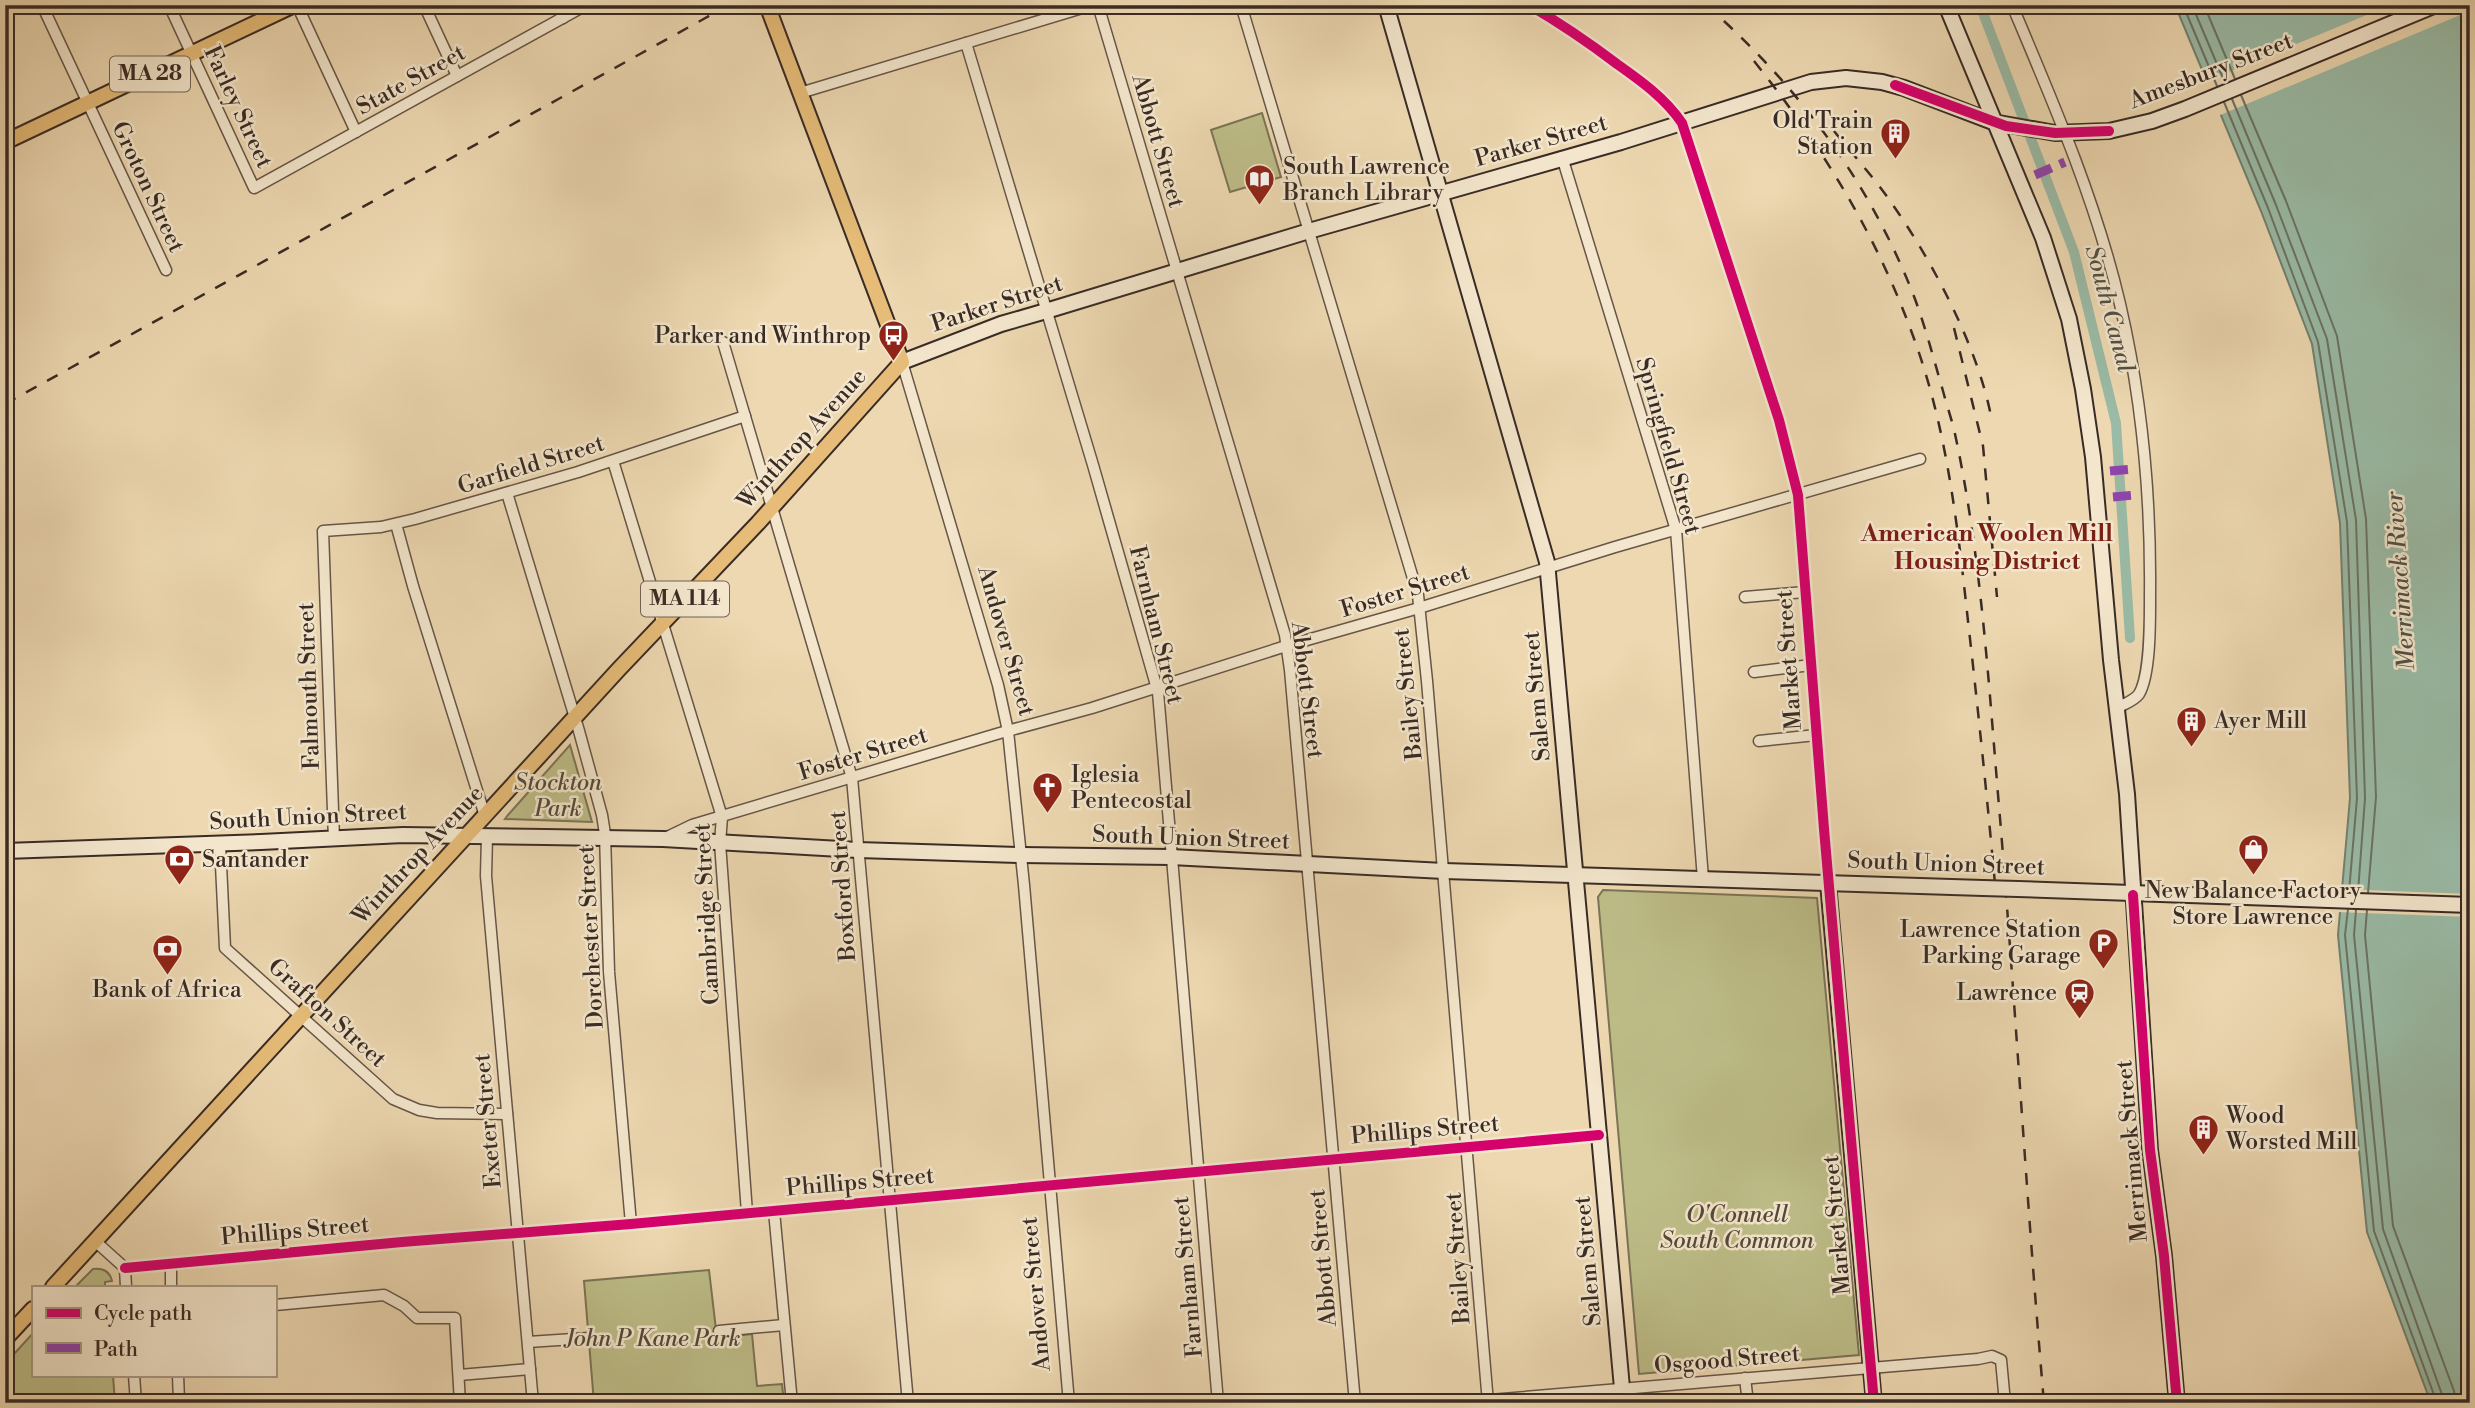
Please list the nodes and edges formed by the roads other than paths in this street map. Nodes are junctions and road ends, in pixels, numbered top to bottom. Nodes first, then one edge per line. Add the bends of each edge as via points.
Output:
1 (42, 5) edge
2 (169, 5) edge
3 (295, 5) edge
4 (424, 5) edge
5 (556, 5) edge
6 (586, 5) edge
7 (767, 5) edge
8 (1092, 5) edge
9 (1098, 5) edge
10 (1241, 5) edge
11 (1386, 5) edge
12 (1529, 5) edge
13 (1946, 5) edge
14 (2012, 5) edge
15 (2436, 5) edge
16 (563, 18) junction
17 (966, 43) junction
18 (191, 54) junction
19 (457, 76) junction
20 (800, 93) junction
21 (88, 103) junction
22 (1682, 123) junction
23 (2000, 124) junction
24 (356, 132) junction
25 (2060, 133) junction
26 (5, 142) edge
27 (1562, 158) junction
28 (254, 188) joint
29 (1441, 193) junction
30 (1309, 230) junction
31 (166, 270) dead end
32 (1177, 271) junction
33 (1046, 311) junction
34 (723, 342) dead end
35 (902, 362) junction
36 (745, 416) junction
37 (1920, 459) dead end
38 (612, 461) junction
39 (507, 493) junction
40 (1798, 495) junction
41 (772, 508) junction
42 (396, 524) junction
43 (1676, 530) junction
44 (323, 531) joint
45 (1548, 568) junction
46 (1805, 592) junction
47 (1745, 597) dead end
48 (1419, 608) junction
49 (662, 624) junction
50 (1286, 646) junction
51 (1811, 665) junction
52 (1754, 671) dead end
53 (1157, 687) junction
54 (2117, 708) junction
55 (575, 717) junction
56 (1009, 730) junction
57 (1816, 735) junction
58 (1759, 741) dead end
59 (852, 778) junction
60 (485, 817) junction
61 (722, 817) junction
62 (467, 835) junction
63 (487, 836) junction
64 (605, 838) junction
65 (334, 839) junction
66 (663, 839) junction
67 (720, 843) junction
68 (220, 844) junction
69 (5, 850) edge
70 (858, 850) junction
71 (1021, 855) junction
72 (1171, 857) junction
73 (1306, 865) junction
74 (1444, 871) junction
75 (1576, 875) junction
76 (1703, 878) junction
77 (1828, 883) junction
78 (2133, 895) junction
79 (2470, 905) edge
80 (301, 1016) junction
81 (507, 1114) junction
82 (1599, 1135) junction
83 (1468, 1147) junction
84 (1333, 1160) junction
85 (1199, 1172) junction
86 (1049, 1186) junction
87 (889, 1200) junction
88 (774, 1211) junction
89 (747, 1213) junction
90 (631, 1224) junction
91 (518, 1234) junction
92 (95, 1241) junction
93 (170, 1264) junction
94 (125, 1268) junction
95 (54, 1286) edge
96 (126, 1286) edge
97 (172, 1286) edge
98 (276, 1305) edge
99 (32, 1309) edge
100 (784, 1325) junction
101 (719, 1331) dead end
102 (589, 1338) dead end
103 (5, 1339) edge
104 (528, 1342) junction
105 (1871, 1368) junction
106 (530, 1369) junction
107 (459, 1375) junction
108 (134, 1376) edge
109 (178, 1376) edge
110 (1745, 1378) junction
111 (1622, 1388) junction
112 (1488, 1401) edge
113 (179, 1402) edge
114 (136, 1403) edge
115 (160, 1403) edge
116 (460, 1403) edge
117 (533, 1403) edge
118 (792, 1403) edge
119 (908, 1403) edge
120 (1069, 1403) edge
121 (1218, 1403) edge
122 (1355, 1403) edge
123 (1454, 1403) edge
124 (1628, 1403) edge
125 (1748, 1403) edge
126 (1874, 1403) edge
127 (2005, 1403) edge
128 (2177, 1403) edge

1 - 21 street, Groton Street
2 - 18 street, Farley Street
3 - 18 main road, MA 28
3 - 24 street
4 - 19 street
5 - 16 street
6 - 16 street, State Street
7 - 20 main road, Andover Street
8 - 17 street
9 - 32 street, Abbott Street
10 - 30 street, Bailey Street
11 - 29 main road, Salem Street
12 - 22 street, Market Street via 1648,86
13 - 23 main road, Merrimack Street
14 - 25 street
15 - 25 main road, Amesbury Street via 2152,121 2109,131
16 - 19 street, State Street
17 - 20 street
17 - 33 street, Farnham Street
18 - 21 main road, MA 28
18 - 28 street, Farley Street
19 - 24 street, State Street
20 - 35 main road, Andover Street
21 - 26 main road, MA 28
21 - 31 street, Groton Street
22 - 23 main road, Parker Street / MA 114 via 1811,82 1846,78 1904,88
22 - 27 main road, Parker Street / MA 114
22 - 40 street, Market Street via 1779,420
23 - 25 main road, Amesbury Street
23 - 54 main road, Merrimack Street via 2069,319 2093,457
24 - 28 street, State Street
25 - 54 street via 2119,303 2136,383 2146,480 2150,632 2145,674 2139,694
27 - 29 main road, Parker Street / MA 114
27 - 43 street, Springfield Street
29 - 30 main road, Parker Street / MA 114
29 - 45 main road, Salem Street
30 - 32 main road, Parker Street / MA 114
30 - 48 street, Bailey Street
32 - 33 main road, Parker Street / MA 114
32 - 50 street, Abbott Street
33 - 35 main road, Parker Street / MA 114
33 - 53 street, Farnham Street
34 - 36 street, Boxford Street
35 - 41 main road, Winthrop Avenue / MA 114
35 - 56 street, Andover Street
36 - 38 street, Garfield Street
36 - 41 street, Boxford Street
37 - 40 street, Foster Street
38 - 39 street, Garfield Street
38 - 49 street, Cambridge Street
39 - 42 street, Garfield Street
39 - 55 street, Dorchester Street
40 - 43 street, Foster Street
40 - 46 street, Market Street
41 - 49 main road, Winthrop Avenue / MA 114
41 - 59 street, Boxford Street
42 - 44 street, Garfield Street
42 - 60 street
43 - 45 street, Foster Street
43 - 76 street, Springfield Street
44 - 65 street, Falmouth Street
45 - 48 street, Foster Street
45 - 75 main road, Salem Street
46 - 47 street
46 - 51 street, Market Street
48 - 50 street, Foster Street
48 - 74 street, Bailey Street
49 - 55 main road, Winthrop Avenue / MA 114
49 - 61 street, Cambridge Street
50 - 53 street, Foster Street
50 - 73 street, Abbott Street
51 - 52 street
51 - 57 street, Market Street
53 - 56 street, Foster Street
53 - 72 street, Farnham Street
54 - 78 main road, Merrimack Street
55 - 60 main road, Winthrop Avenue / MA 114
55 - 64 street, Dorchester Street
56 - 59 street, Foster Street
56 - 71 street, Andover Street
57 - 58 street
57 - 77 street, Market Street
59 - 61 street, Foster Street
59 - 70 street, Boxford Street
60 - 62 main road, Winthrop Avenue / MA 114
61 - 66 street, Foster Street
61 - 67 street, Cambridge Street
62 - 63 main road, South Union Street
62 - 65 main road, South Union Street
62 - 80 main road, Winthrop Avenue / MA 114
63 - 64 main road, South Union Street
63 - 81 street, Exeter Street via 486,876
64 - 66 main road, South Union Street
64 - 90 street, Dorchester Street via 609,972
65 - 68 main road, South Union Street
66 - 67 main road, South Union Street
67 - 70 main road, South Union Street
67 - 89 street, Cambridge Street
68 - 69 main road, South Union Street
68 - 80 street, Grafton Street via 225,948
70 - 71 main road, South Union Street
70 - 87 street, Boxford Street
71 - 72 main road, South Union Street
71 - 86 street, Andover Street
72 - 73 main road, South Union Street
72 - 85 street, Farnham Street
73 - 74 main road, South Union Street
73 - 84 street, Abbott Street
74 - 75 main road, South Union Street
74 - 83 street, Bailey Street
75 - 76 main road, South Union Street
75 - 82 main road, Salem Street
76 - 77 main road, South Union Street
77 - 78 main road, South Union Street, bridge
77 - 105 main road, Market Street
78 - 79 main road, South Union Street
78 - 128 main road, Merrimack Street via 2150,1150
80 - 81 street, Grafton Street via 393,1099 438,1113
80 - 92 main road, Winthrop Avenue / MA 114
81 - 91 street, Exeter Street
82 - 83 street, Phillips Street
82 - 111 main road, Salem Street
83 - 84 street, Phillips Street
83 - 112 street, Bailey Street
84 - 85 street, Phillips Street
84 - 122 street, Abbott Street
85 - 86 street, Phillips Street
85 - 121 street, Farnham Street
86 - 87 street, Phillips Street
86 - 120 street, Andover Street
87 - 88 street, Phillips Street
87 - 119 street, Boxford Street
88 - 89 street, Phillips Street
88 - 100 street
89 - 90 street, Phillips Street
90 - 91 street, Phillips Street
91 - 93 street, Phillips Street
91 - 104 street, Exeter Street
92 - 94 street
92 - 95 main road, Winthrop Avenue / MA 114
93 - 94 street, Phillips Street
93 - 97 street
94 - 96 street
98 - 107 street via 384,1295 417,1318 455,1318
99 - 103 main road
100 - 101 street
100 - 118 street
102 - 104 street
104 - 106 street, Exeter Street
105 - 110 street, Osgood Street
105 - 126 main road, Market Street
105 - 127 street, Osgood Street via 1992,1356 2001,1360
106 - 107 street
106 - 117 street, Exeter Street
107 - 116 street
108 - 114 street
109 - 113 street
110 - 111 street, Osgood Street
110 - 125 street
111 - 112 street, Osgood Street
111 - 124 main road, Salem Street
112 - 123 street, Osgood Street
113 - 115 street

